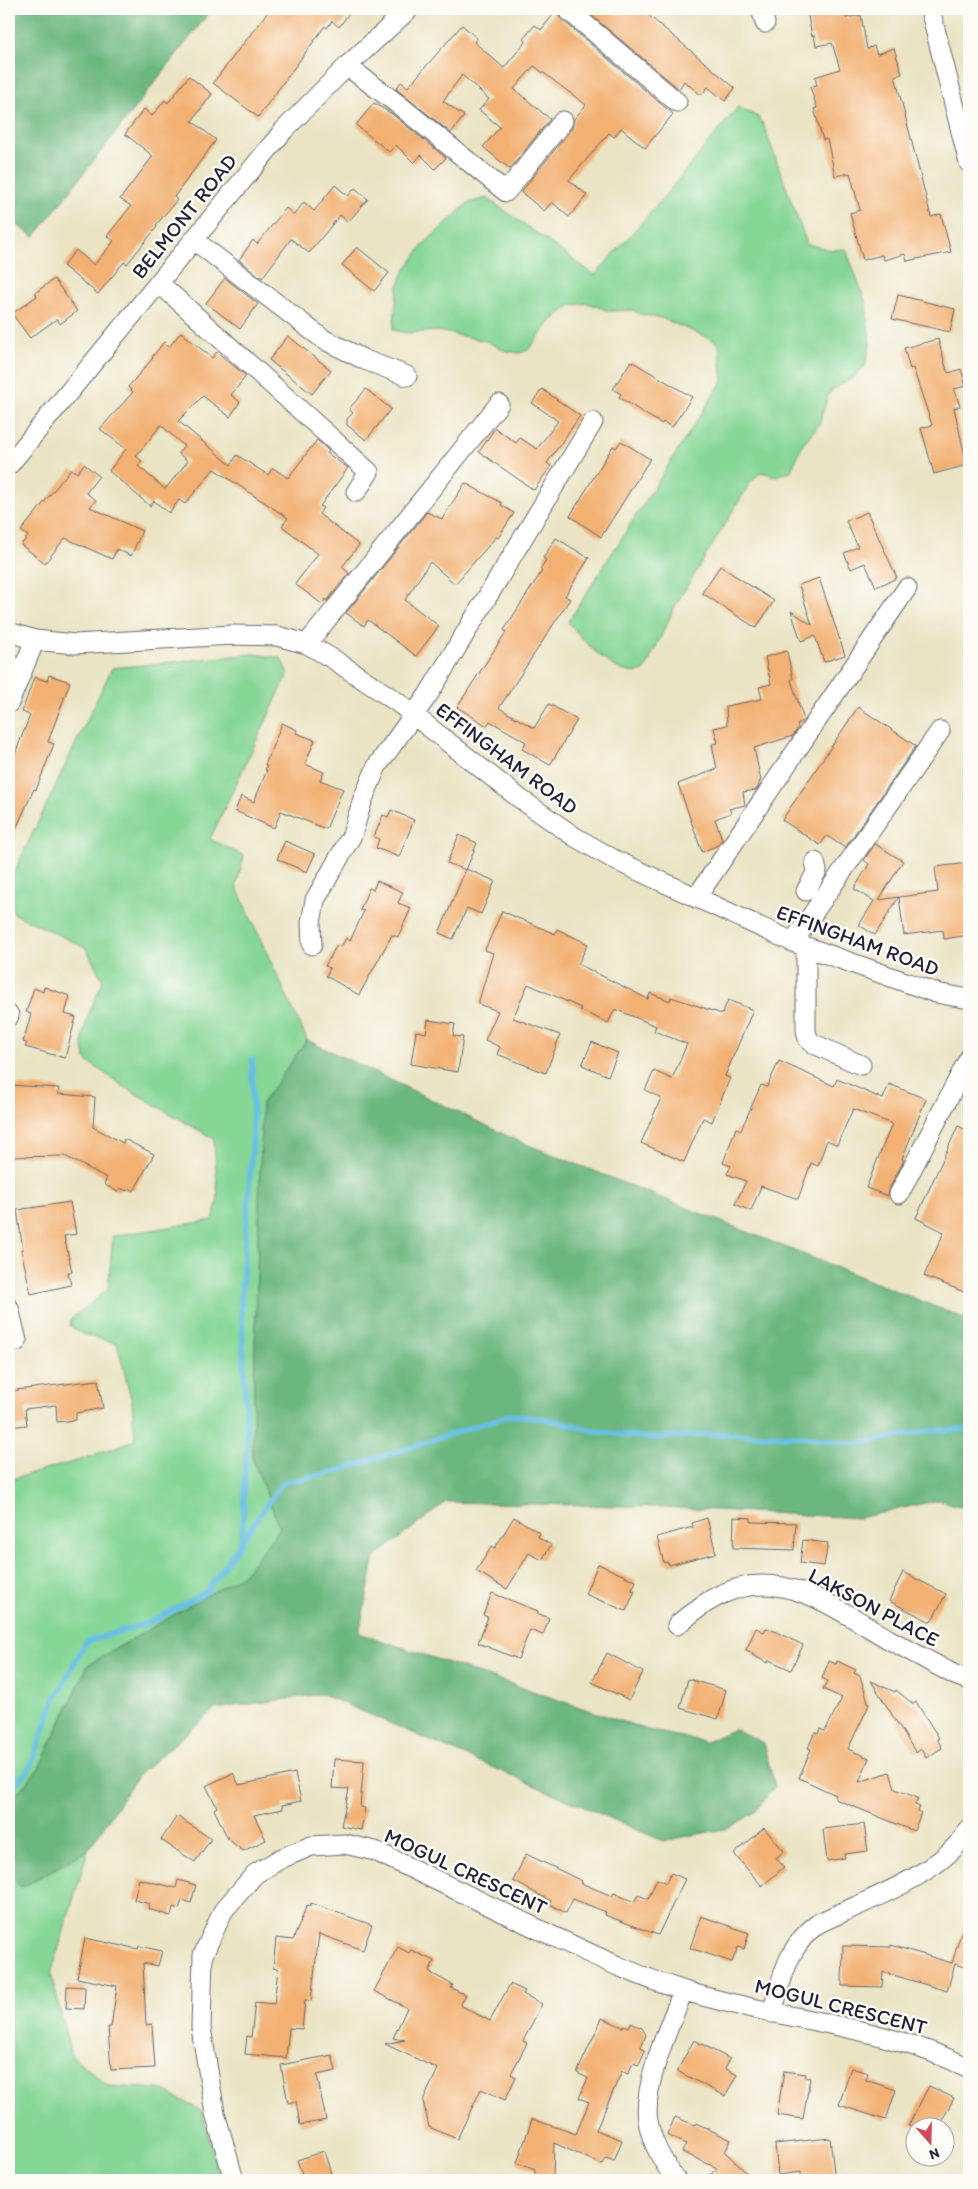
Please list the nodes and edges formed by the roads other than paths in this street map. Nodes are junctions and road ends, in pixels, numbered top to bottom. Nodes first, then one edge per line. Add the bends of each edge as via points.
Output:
1 (410, 9) edge
2 (567, 9) edge
3 (930, 9) edge
4 (347, 66) junction
5 (677, 102) dead end
6 (564, 121) dead end
7 (969, 163) edge
8 (194, 240) junction
9 (159, 283) junction
10 (407, 376) dead end
11 (499, 404) dead end
12 (593, 422) dead end
13 (9, 465) edge
14 (356, 492) dead end
15 (908, 588) dead end
16 (9, 632) edge
17 (35, 640) junction
18 (307, 644) junction
19 (9, 703) edge
20 (413, 715) junction
21 (940, 731) dead end
22 (815, 862) dead end
23 (806, 891) dead end
24 (696, 898) junction
25 (312, 945) dead end
26 (799, 945) junction
27 (969, 999) edge
28 (969, 1058) edge
29 (862, 1065) dead end
30 (899, 1194) dead end
31 (9, 1308) edge
32 (17, 1341) dead end
33 (677, 1625) dead end
34 (969, 1680) edge
35 (969, 1829) edge
36 (683, 1991) junction
37 (772, 2012) junction
38 (969, 2068) edge
39 (234, 2180) edge
40 (676, 2180) edge

1 - 4 street, BELMONT ROAD
2 - 5 street
3 - 7 street
4 - 6 street via 506,192
4 - 8 street, BELMONT ROAD via 284,130
8 - 9 street, BELMONT ROAD
8 - 10 street via 323,339
9 - 13 street, BELMONT ROAD
9 - 14 street via 369,472
11 - 18 street
12 - 20 street
15 - 24 street
16 - 17 street, EFFINGHAM ROAD
17 - 18 street, EFFINGHAM ROAD via 75,644 130,643 232,635 277,636
17 - 19 street
18 - 20 street, EFFINGHAM ROAD via 334,659
20 - 24 street, EFFINGHAM ROAD via 519,798 575,837 615,860
20 - 25 street via 377,766 362,799 352,835 315,900
21 - 26 street
22 - 23 street via 817,870
24 - 26 street, EFFINGHAM ROAD
26 - 27 street, EFFINGHAM ROAD via 936,992
26 - 29 street via 808,1039
28 - 30 street
31 - 32 street
33 - 34 street, LAKSON PLACE via 716,1597 739,1587 767,1584 823,1601
35 - 37 street via 943,1859 925,1872 806,1932 789,1959
36 - 37 street, MOGUL CRESCENT
36 - 39 street, MOGUL CRESCENT via 627,1971 375,1851 345,1844 311,1846 280,1859 255,1874 223,1911 203,1955 201,2028 216,2113
36 - 40 street via 658,2060 648,2100 648,2120 655,2145
37 - 38 street, MOGUL CRESCENT via 860,2030 942,2054

